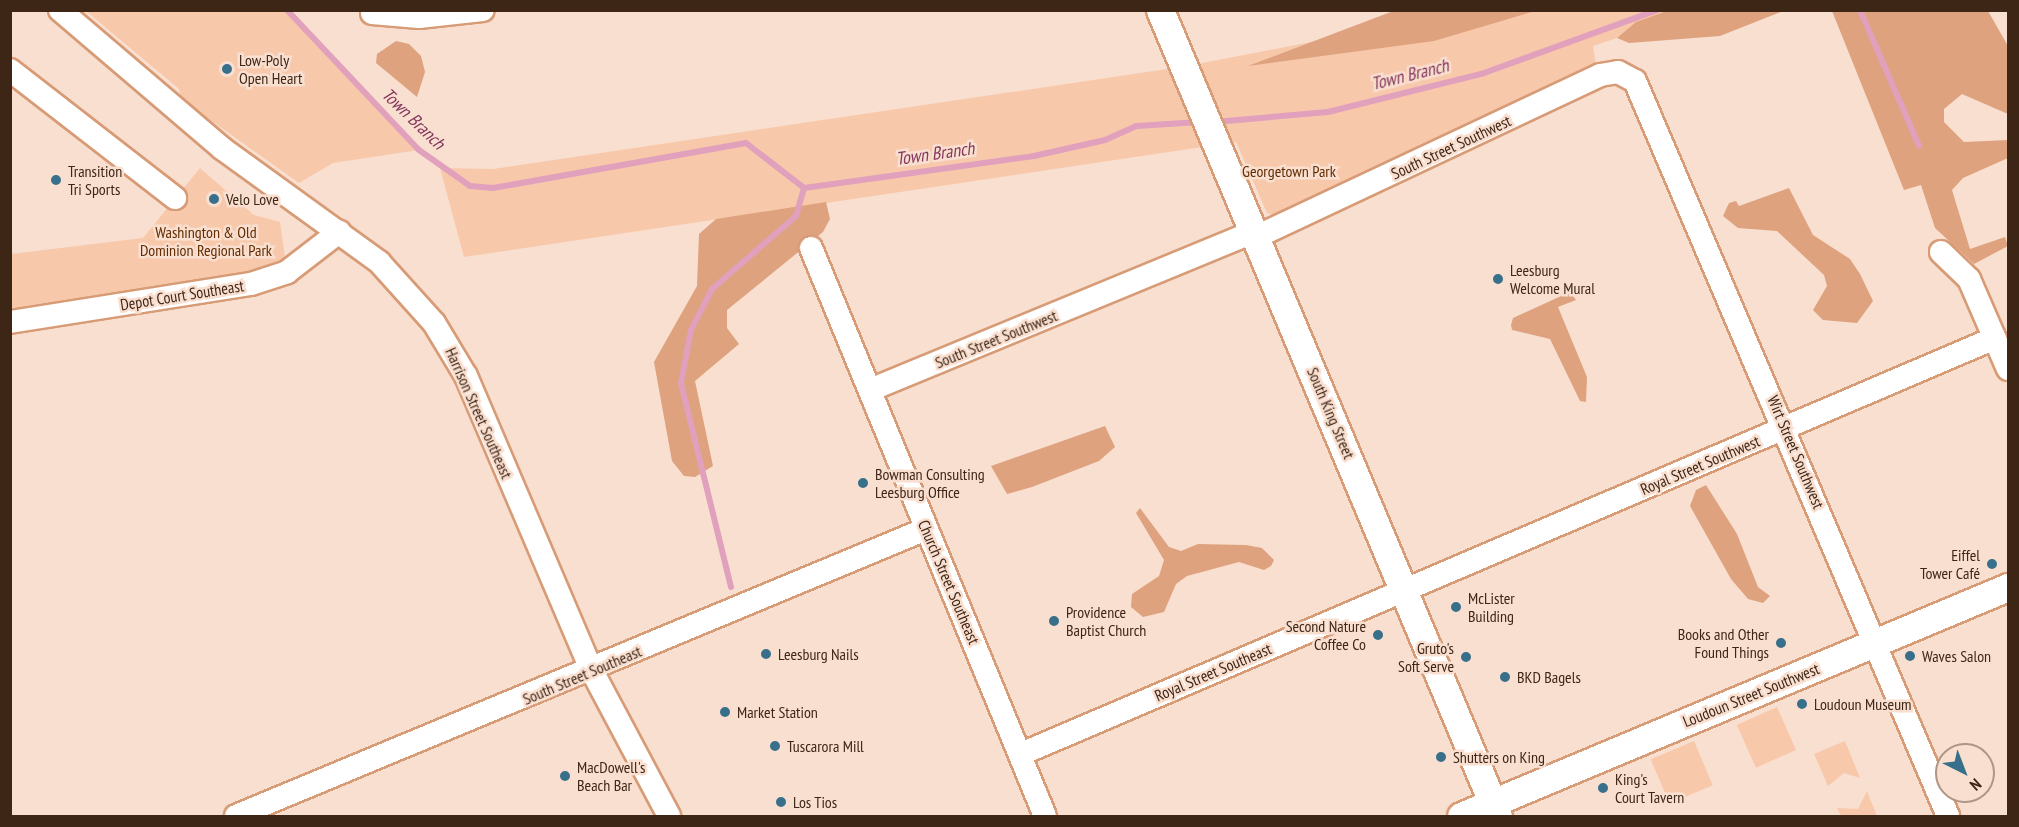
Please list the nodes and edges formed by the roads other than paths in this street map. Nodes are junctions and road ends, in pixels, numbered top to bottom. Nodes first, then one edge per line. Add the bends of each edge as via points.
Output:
1 (60, 10) edge
2 (483, 10) edge
3 (1160, 10) edge
4 (372, 13) dead end
5 (10, 70) edge
6 (1642, 88) joint
7 (175, 198) dead end
8 (339, 232) junction
9 (1255, 234) junction
10 (811, 248) dead end
11 (1941, 252) dead end
12 (10, 322) edge
13 (1995, 338) junction
14 (2008, 369) edge
15 (870, 390) junction
16 (1787, 429) junction
17 (926, 529) junction
18 (2008, 587) edge
19 (1405, 591) junction
20 (1878, 643) junction
21 (592, 671) junction
22 (1021, 754) junction
23 (1496, 810) edge
24 (236, 816) edge
25 (669, 816) edge
26 (1045, 816) edge
27 (1461, 816) edge
28 (1948, 816) edge

1 - 8 street, Harrison Street Southeast via 223,149
2 - 4 street via 419,17
3 - 9 main road, South King Street
5 - 7 street
6 - 9 street, South Street Southwest via 1618,72 1600,75
6 - 16 street, Wirt Street Southwest
8 - 12 street, Depot Court Southeast via 287,272 251,284
8 - 21 street, Harrison Street Southeast via 401,283 450,347
9 - 15 street, South Street Southwest
9 - 19 main road, South King Street
10 - 15 street, Church Street Southeast
11 - 13 street via 1969,279
13 - 14 street
13 - 16 street, Royal Street Southwest
15 - 17 street, Church Street Southeast
16 - 19 street, Royal Street Southwest
16 - 20 street, Wirt Street Southwest
17 - 21 street, South Street Southeast
17 - 22 street, Church Street Southeast
18 - 20 main road, Loudoun Street Southwest
19 - 22 street, Royal Street Southeast
19 - 23 main road, South King Street
20 - 23 main road, Loudoun Street Southwest
20 - 28 street, Wirt Street Southwest
21 - 24 street, South Street Southeast
21 - 25 street, Harrison Street Southeast
22 - 26 street, Church Street Southeast
23 - 27 main road, Loudoun Street Southwest

